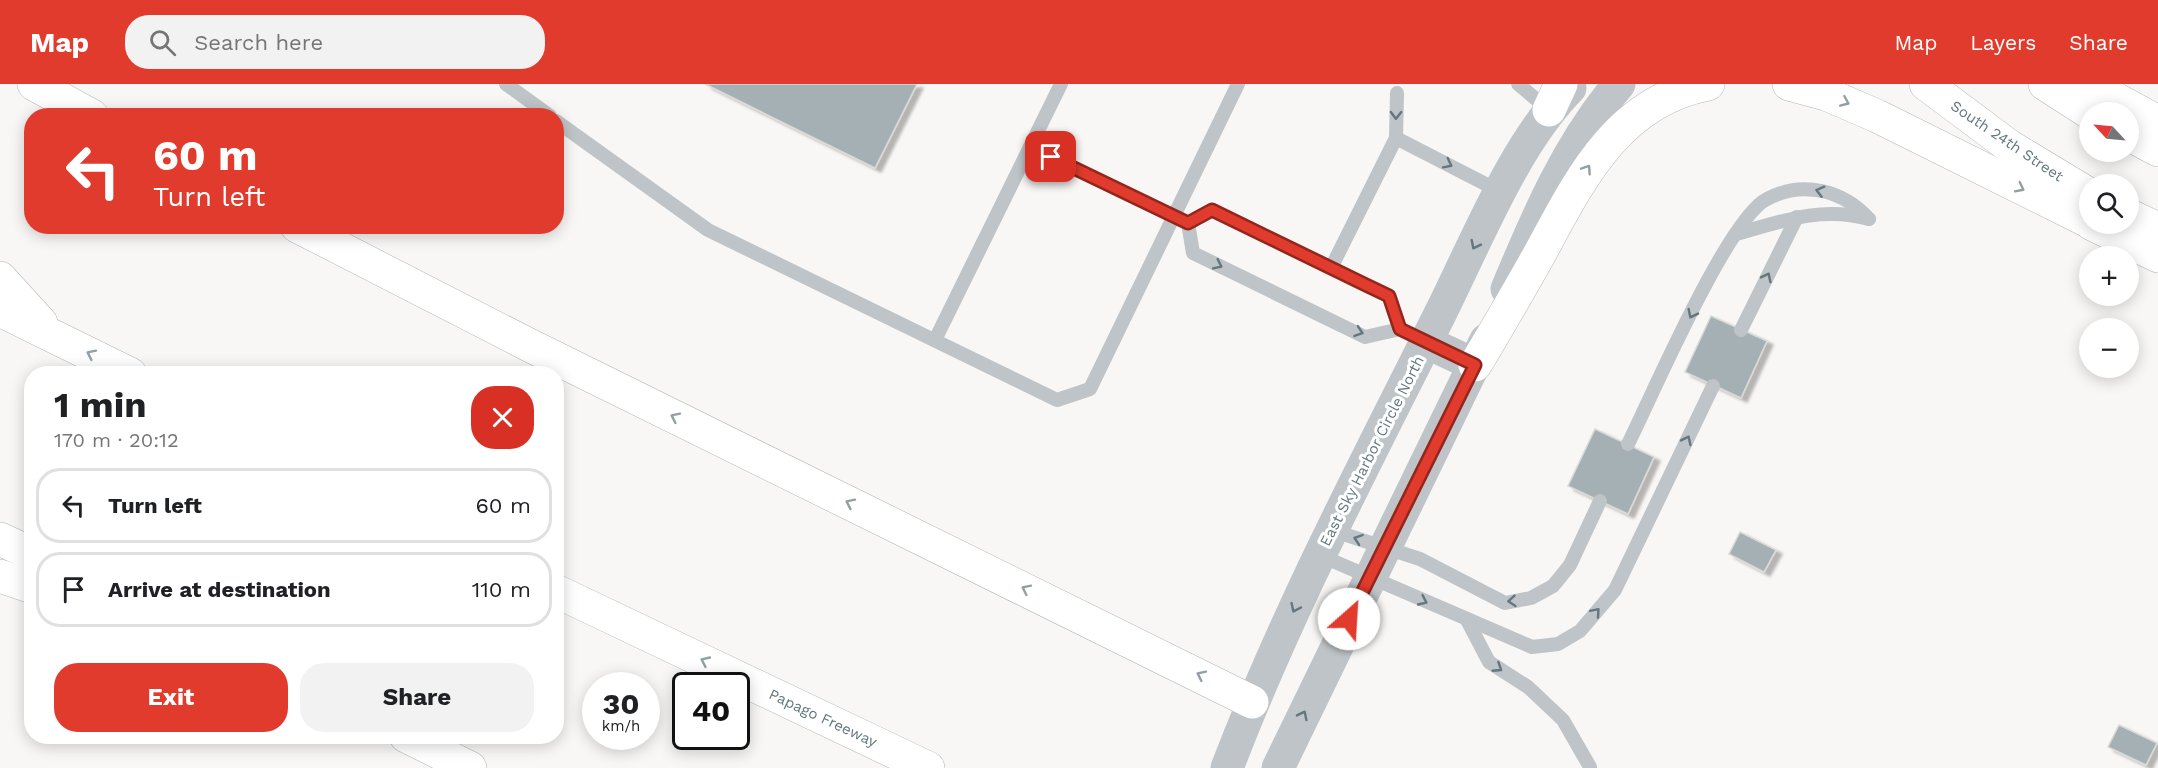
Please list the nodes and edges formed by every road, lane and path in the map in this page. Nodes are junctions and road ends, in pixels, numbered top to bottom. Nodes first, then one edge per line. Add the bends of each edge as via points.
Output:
1 (34, 84) edge
2 (506, 84) edge
3 (1061, 84) edge
4 (1238, 84) edge
5 (1518, 84) edge
6 (1574, 84) edge
7 (1619, 84) edge
8 (1708, 84) edge
9 (1789, 84) edge
10 (1926, 84) edge
11 (2045, 84) edge
12 (2088, 84) edge
13 (1397, 93) dead end
14 (1555, 97) edge
15 (2079, 106) edge
16 (78, 108) edge
17 (539, 108) edge
18 (2158, 123) edge
19 (564, 127) edge
20 (1396, 138) junction
21 (2139, 140) edge
22 (1030, 147) junction
23 (2158, 150) edge
24 (2079, 188) edge
25 (1502, 192) junction
26 (1174, 216) junction
27 (1797, 217) junction
28 (2079, 217) edge
29 (2139, 220) edge
30 (1188, 223) junction
31 (2158, 229) edge
32 (313, 234) edge
33 (1736, 234) junction
34 (2113, 234) edge
35 (2158, 256) edge
36 (1331, 268) junction
37 (0, 278) edge
38 (0, 310) edge
39 (1741, 330) dead end
40 (53, 335) junction
41 (1413, 335) junction
42 (934, 340) junction
43 (1475, 365) junction
44 (114, 366) edge
45 (1713, 386) dead end
46 (1628, 444) dead end
47 (1600, 501) dead end
48 (0, 539) edge
49 (1325, 543) junction
50 (24, 550) edge
51 (1377, 563) junction
52 (0, 576) edge
53 (24, 584) edge
54 (564, 595) edge
55 (1467, 620) junction
56 (1252, 702) junction
57 (422, 744) edge
58 (1590, 767) edge
59 (470, 768) edge
60 (928, 768) edge
61 (1227, 768) edge
62 (1255, 768) edge
63 (1278, 768) edge

1 - 16 main road
2 - 17 lane
3 - 22 lane
4 - 26 lane
5 - 14 lane
6 - 14 street, East Sky Harbor Circle North
7 - 43 street via 1563,166
43 -> 8 main road via 1578,182 1602,148 1639,113 1668,97
9 -> 28 main road via 1826,94 1877,116
10 - 24 main road, South 24th Street via 2009,146
11 - 15 main road
12 - 18 main road
13 -> 20 lane
14 - 25 street, East Sky Harbor Circle North
19 - 42 lane via 708,230
20 -> 25 lane
20 - 36 lane
21 - 23 main road
22 - 26 lane
22 - 42 lane
25 -> 41 street, East Sky Harbor Circle North
26 - 30 lane
26 - 42 lane via 1090,389 1057,400
27 - 33 lane
27 -> 33 lane via 1846,213 1869,219 1855,203 1843,197 1803,187 1765,199
39 -> 27 lane
29 - 31 main road
30 - 36 lane via 1212,210
30 -> 41 lane via 1193,253 1365,337
56 -> 32 main road
33 -> 46 lane via 1720,257
34 - 35 main road
36 - 41 lane via 1389,296
37 - 40 main road
38 - 40 main road
44 -> 40 main road
41 - 43 street
41 - 49 street, East Sky Harbor Circle North
43 - 51 street
55 -> 45 lane via 1532,647 1558,644 1580,631 1615,590
47 -> 51 lane via 1570,565 1552,586 1531,598 1505,603 1420,559
48 - 50 main road
49 - 51 lane
51 -> 49 lane
49 -> 56 street, East Sky Harbor Circle North
51 -> 55 lane
63 -> 51 street
52 - 53 main road
60 -> 54 main road, Papago Freeway
55 -> 58 lane via 1489,662 1528,687 1563,720
56 - 61 street, East Sky Harbor Circle North
56 - 62 street
57 - 59 main road

